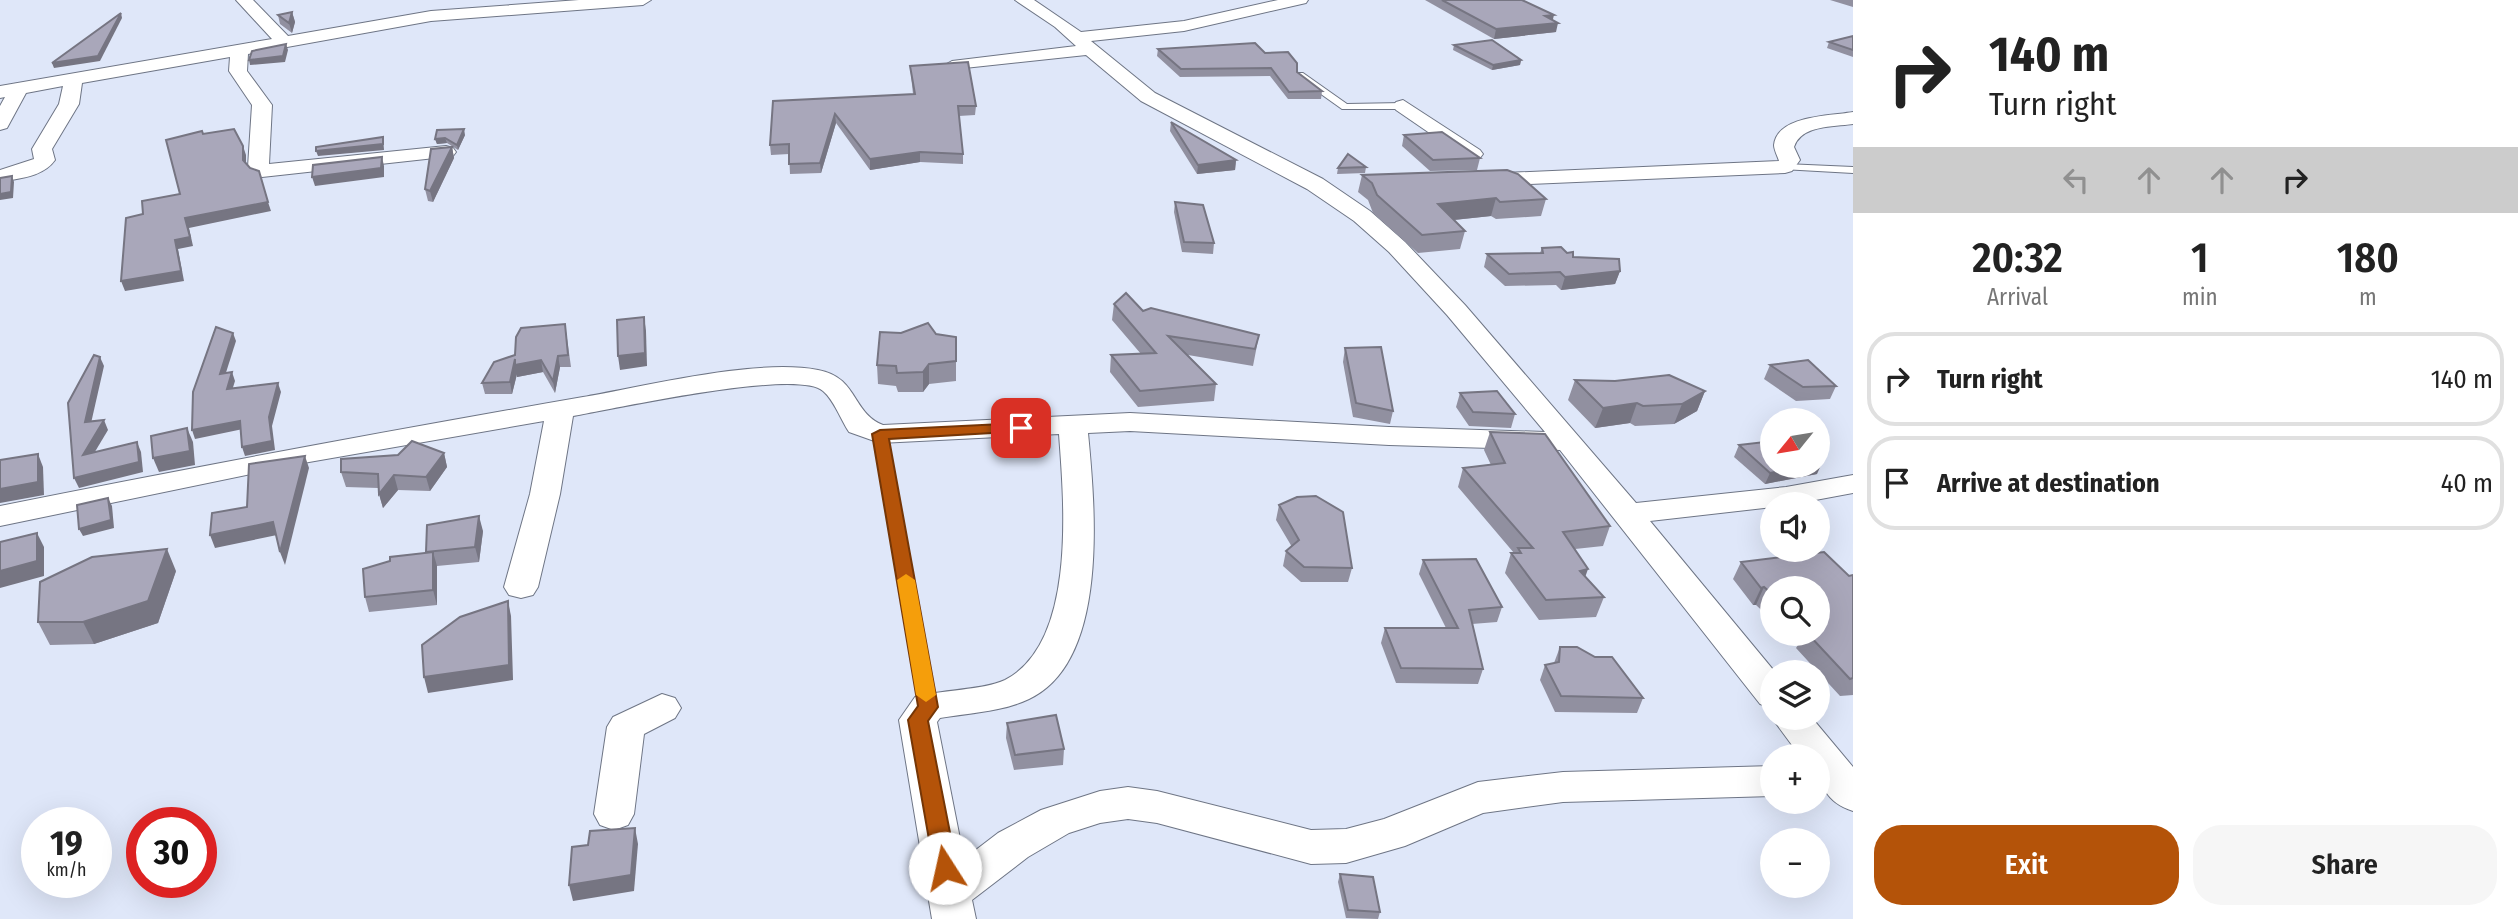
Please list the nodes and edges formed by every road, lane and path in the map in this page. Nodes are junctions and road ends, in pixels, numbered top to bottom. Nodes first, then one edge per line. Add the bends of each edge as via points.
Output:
1 (244, 0) edge
2 (643, 0) edge
3 (1023, 0) edge
4 (1300, 0) edge
5 (284, 42) junction
6 (1085, 43) junction
7 (239, 50) junction
8 (952, 66) edge
9 (1300, 75) edge
10 (74, 78) junction
11 (9, 90) edge
12 (1403, 106) joint
13 (1853, 118) edge
14 (0, 124) edge
15 (446, 152) edge
16 (1785, 167) junction
17 (1853, 170) edge
18 (0, 176) edge
19 (1463, 180) edge
20 (1510, 180) junction
21 (1357, 183) dead end
22 (1315, 184) junction
23 (560, 409) junction
24 (1073, 424) junction
25 (880, 434) junction
26 (1569, 441) junction
27 (1853, 484) edge
28 (1628, 514) junction
29 (0, 516) edge
30 (520, 587) dead end
31 (1760, 679) edge
32 (928, 707) junction
33 (662, 708) dead end
34 (1799, 730) edge
35 (1760, 781) edge
36 (1837, 784) edge
37 (614, 814) dead end
38 (952, 906) edge

1 - 5 street
2 - 5 street via 431,16
3 - 6 street
4 - 6 street
5 - 7 street
6 - 8 street
6 - 22 street via 1148,97
7 - 10 street
7 - 15 street via 238,71 262,105 261,171
9 - 12 lane via 1345,107
10 - 11 street
10 - 18 street via 69,104 42,149 45,160 38,167
11 - 14 street
12 - 20 street
13 - 16 street via 1800,127 1788,135 1784,147 1790,160
16 - 17 lane
16 - 20 street
19 - 20 street
21 - 22 street
22 - 26 street via 1362,216 1396,247
23 - 25 street via 795,374 835,386 859,426
23 - 29 street via 309,453
23 - 30 street via 545,494
24 - 25 street
24 - 26 street via 1130,422
24 - 32 street via 1080,503 1077,567 1063,633 1051,663 1016,690
25 - 32 lane
26 - 28 street
27 - 28 street
28 - 31 street
32 - 38 street via 918,720
33 - 37 street via 626,727
34 - 36 street
35 - 38 street via 1563,787 1478,797 1391,834 1346,846 1311,847 1157,807 1128,803 1100,807 1055,821 1013,845

